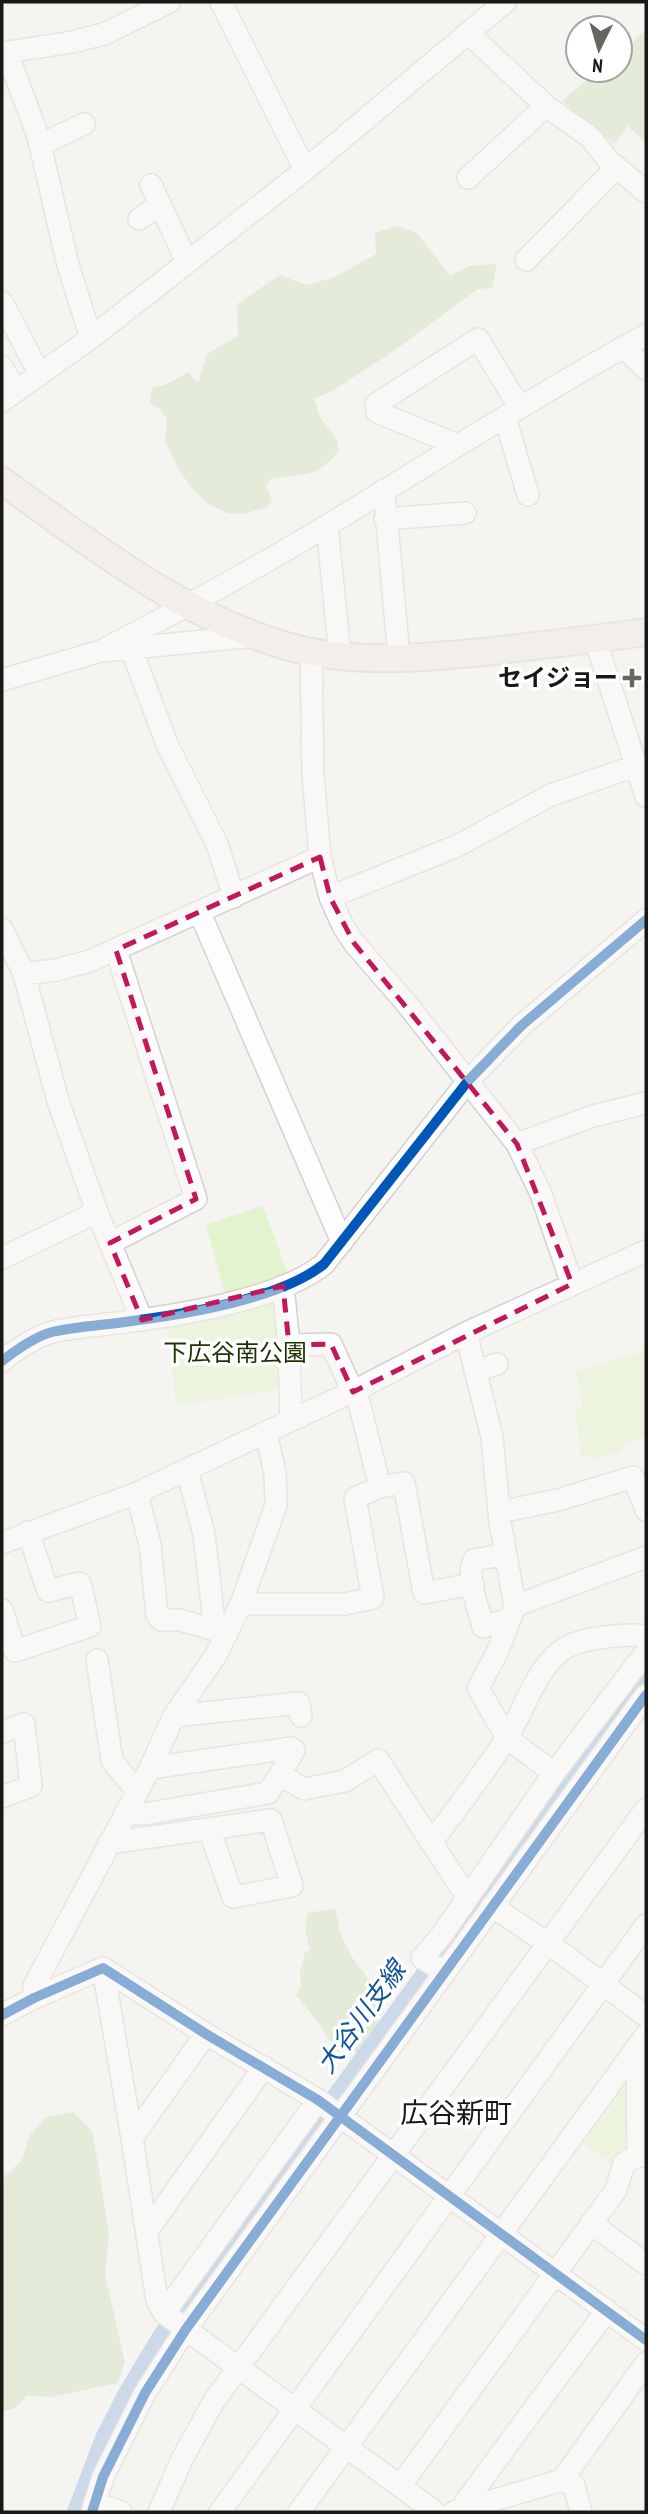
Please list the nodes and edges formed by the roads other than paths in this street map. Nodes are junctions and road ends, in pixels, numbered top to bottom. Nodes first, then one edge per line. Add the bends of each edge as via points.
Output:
1 (169, 2) edge
2 (221, 2) edge
3 (505, 2) edge
4 (469, 34) junction
5 (4, 53) edge
6 (547, 106) junction
7 (84, 124) dead end
8 (40, 145) junction
9 (617, 167) junction
10 (305, 170) junction
11 (468, 178) dead end
12 (646, 192) edge
13 (139, 219) dead end
14 (526, 260) dead end
15 (187, 262) junction
16 (2, 302) edge
17 (646, 335) edge
18 (91, 338) junction
19 (623, 347) junction
20 (2, 367) edge
21 (646, 369) edge
22 (40, 375) junction
23 (9, 396) edge
24 (512, 412) junction
25 (457, 446) junction
26 (2, 481) edge
27 (384, 490) junction
28 (527, 495) dead end
29 (465, 513) dead end
30 (385, 519) junction
31 (327, 526) junction
32 (189, 605) junction
33 (646, 632) edge
34 (256, 636) junction
35 (595, 639) junction
36 (131, 648) junction
37 (101, 651) junction
38 (312, 652) junction
39 (340, 655) junction
40 (399, 658) junction
41 (2, 680) edge
42 (635, 766) junction
43 (646, 796) edge
44 (320, 857) junction
45 (234, 897) junction
46 (330, 897) junction
47 (200, 913) junction
48 (646, 920) edge
49 (2, 929) edge
50 (116, 950) junction
51 (24, 974) junction
52 (468, 1082) junction
53 (646, 1103) edge
54 (517, 1144) junction
55 (97, 1212) junction
56 (342, 1242) junction
57 (110, 1243) junction
58 (646, 1251) edge
59 (2, 1258) edge
60 (572, 1283) junction
61 (283, 1286) junction
62 (142, 1320) junction
63 (466, 1333) junction
64 (289, 1345) junction
65 (2, 1362) edge
66 (497, 1364) dead end
67 (475, 1371) junction
68 (354, 1391) junction
69 (291, 1420) junction
70 (265, 1433) junction
71 (187, 1470) junction
72 (380, 1487) junction
73 (137, 1493) junction
74 (646, 1510) edge
75 (499, 1512) junction
76 (28, 1532) junction
77 (2, 1543) edge
78 (506, 1554) junction
79 (646, 1557) edge
80 (472, 1584) junction
81 (241, 1604) junction
82 (2, 1609) edge
83 (513, 1612) junction
84 (222, 1632) junction
85 (646, 1636) edge
86 (646, 1652) edge
87 (97, 1660) dead end
88 (633, 1684) junction
89 (174, 1716) junction
90 (301, 1716) dead end
91 (2, 1732) edge
92 (507, 1738) junction
93 (150, 1768) junction
94 (554, 1773) junction
95 (280, 1775) junction
96 (138, 1791) junction
97 (2, 1797) edge
98 (646, 1809) edge
99 (125, 1814) junction
100 (209, 1829) dead end
101 (109, 1843) junction
102 (431, 1843) junction
103 (467, 1896) junction
104 (492, 1906) junction
105 (646, 1925) edge
106 (548, 1944) junction
107 (437, 1967) junction
108 (103, 1968) junction
109 (603, 1984) junction
110 (34, 1998) junction
111 (2, 2015) edge
112 (646, 2016) edge
113 (206, 2034) junction
114 (646, 2035) edge
115 (630, 2058) junction
116 (264, 2067) junction
117 (330, 2108) junction
118 (132, 2138) junction
119 (394, 2156) junction
120 (642, 2156) edge
121 (450, 2196) junction
122 (591, 2223) junction
123 (146, 2231) junction
124 (501, 2234) junction
125 (646, 2264) edge
126 (554, 2272) junction
127 (607, 2310) junction
128 (175, 2320) junction
129 (646, 2340) edge
130 (239, 2368) junction
131 (644, 2370) edge
132 (295, 2409) junction
133 (346, 2446) junction
134 (562, 2480) junction
135 (400, 2486) junction
136 (521, 2503) edge
137 (94, 2508) edge
138 (461, 2510) edge
139 (121, 2512) edge
140 (159, 2512) edge
141 (220, 2512) edge
142 (299, 2512) edge
143 (435, 2512) edge
144 (580, 2512) edge

1 - 5 street via 104,34
2 - 10 street
3 - 4 street
4 - 6 street
4 - 10 street
5 - 8 street
6 - 9 street via 590,138
6 - 11 street
7 - 8 street
8 - 18 street via 68,265
9 - 12 street
9 - 14 street
10 - 15 street
13 - 15 street via 155,194
15 - 18 street
16 - 22 street
17 - 19 street
18 - 22 street
19 - 21 street
19 - 24 street
20 - 23 street
22 - 23 street
24 - 25 street
24 - 25 street via 478,339 376,404 377,412
24 - 28 street
25 - 27 street
26 - 32 main road via 94,548
27 - 30 street
27 - 31 street
29 - 30 street
30 - 40 street
31 - 32 street
31 - 39 street
32 - 34 main road
32 - 37 street
33 - 35 main road
34 - 36 street
34 - 38 main road
35 - 40 main road
35 - 42 street
36 - 37 street
36 - 45 street via 167,744 217,844
37 - 41 street
38 - 39 main road
38 - 44 street via 313,774
39 - 40 main road
42 - 43 street
42 - 46 street via 551,795 457,845
44 - 45 street
44 - 46 street
45 - 47 street
46 - 52 street via 354,943
47 - 50 street
47 - 56 street
48 - 52 street via 521,1026
49 - 51 street
50 - 51 street via 67,967
50 - 57 street via 196,1199
51 - 55 street via 58,1101
52 - 54 street
52 - 56 street
53 - 54 street via 593,1116
54 - 60 street via 541,1194
55 - 57 street
55 - 59 street
56 - 61 street via 311,1275
57 - 62 street
58 - 60 street
60 - 63 street
61 - 62 street via 226,1304
61 - 64 street
62 - 65 street via 51,1332
63 - 67 street
63 - 68 street
64 - 68 street via 331,1344
64 - 69 street
66 - 67 street
67 - 75 street via 492,1437
68 - 69 street
68 - 72 street
69 - 70 street
70 - 71 street
70 - 81 street via 275,1473 276,1506
71 - 73 street
71 - 84 street
72 - 80 street via 404,1483 424,1593
72 - 81 street via 355,1498 373,1598 345,1604
73 - 76 street
73 - 84 street via 150,1545 160,1620 180,1620
74 - 75 street via 633,1477
75 - 78 street
76 - 77 street
76 - 82 street via 48,1591 80,1583 90,1626 15,1651
78 - 80 street via 474,1560
78 - 83 street
79 - 83 street
80 - 83 street via 483,1627
81 - 84 street
83 - 92 street via 478,1688
84 - 89 street via 216,1656
85 - 92 street via 587,1640 567,1647 536,1682
86 - 88 street
87 - 96 street via 112,1761
88 - 94 street
88 - 104 street via 646,1695
89 - 90 street via 299,1703
89 - 93 street
91 - 97 street via 24,1724 31,1786
92 - 94 street
92 - 102 street
93 - 95 street via 291,1748 294,1750
93 - 96 street
94 - 103 street
95 - 99 street via 268,1793
95 - 102 street via 304,1789 345,1781 378,1760
96 - 99 street
98 - 106 street
99 - 101 street
100 - 101 street
101 - 110 street via 34,1986
102 - 103 street
103 - 107 street via 422,1958
104 - 106 street
104 - 107 street
105 - 109 street
106 - 109 street
106 - 119 street
107 - 117 street
108 - 110 street
108 - 113 street
108 - 118 street
109 - 112 street
109 - 121 street
110 - 111 street
113 - 116 street
113 - 118 street
114 - 115 street
115 - 120 street via 637,2064
115 - 124 street
116 - 117 street
116 - 123 street
117 - 119 street
117 - 128 street
118 - 123 street
119 - 121 street
119 - 130 street
120 - 122 street via 624,2163 616,2190
121 - 124 street
121 - 132 street
122 - 125 street
122 - 126 street
123 - 128 street via 157,2300
124 - 126 street
124 - 133 street
126 - 127 street
126 - 135 street
127 - 129 street
127 - 138 street
128 - 130 street
128 - 137 street via 103,2477
130 - 132 street
130 - 140 street via 214,2401
131 - 134 street
132 - 133 street
132 - 141 street
133 - 135 street
133 - 142 street
134 - 136 street
134 - 144 street via 574,2485
135 - 143 street
136 - 138 street
137 - 139 street

